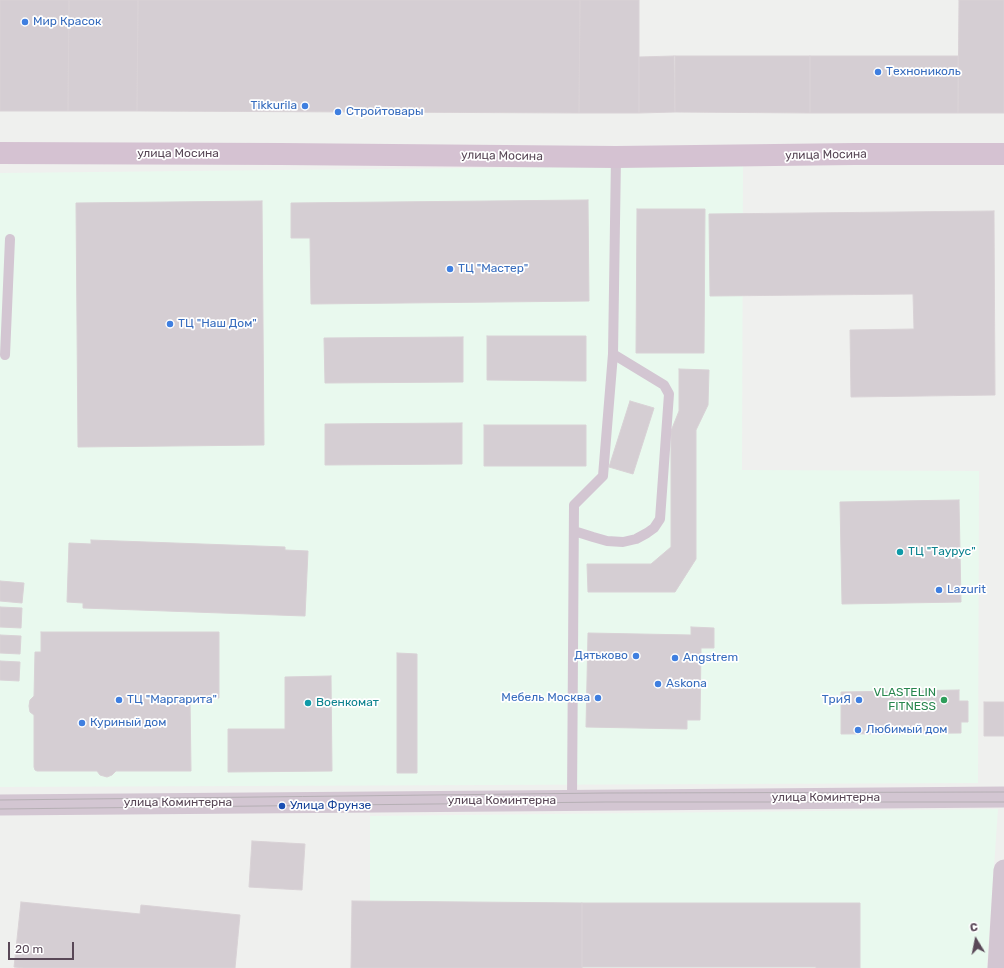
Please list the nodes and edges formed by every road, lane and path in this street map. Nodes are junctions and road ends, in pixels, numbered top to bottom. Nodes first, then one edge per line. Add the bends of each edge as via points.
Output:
1 (0, 153) edge
2 (1004, 154) edge
3 (616, 157) junction
4 (10, 240) dead end
5 (613, 354) junction
6 (5, 355) dead end
7 (574, 531) junction
8 (1004, 797) edge
9 (572, 800) junction
10 (0, 805) edge
11 (1004, 870) edge
12 (998, 968) edge

1 - 3 main road, улица Мосина
2 - 3 main road, улица Мосина
3 - 5 lane
4 - 6 lane
5 - 7 lane via 603,476 574,505
5 - 7 lane via 664,385 669,394 660,519 647,533 623,542 608,541
7 - 9 lane
8 - 9 street, улица Коминтерна
9 - 10 street, улица Коминтерна
11 - 12 street

